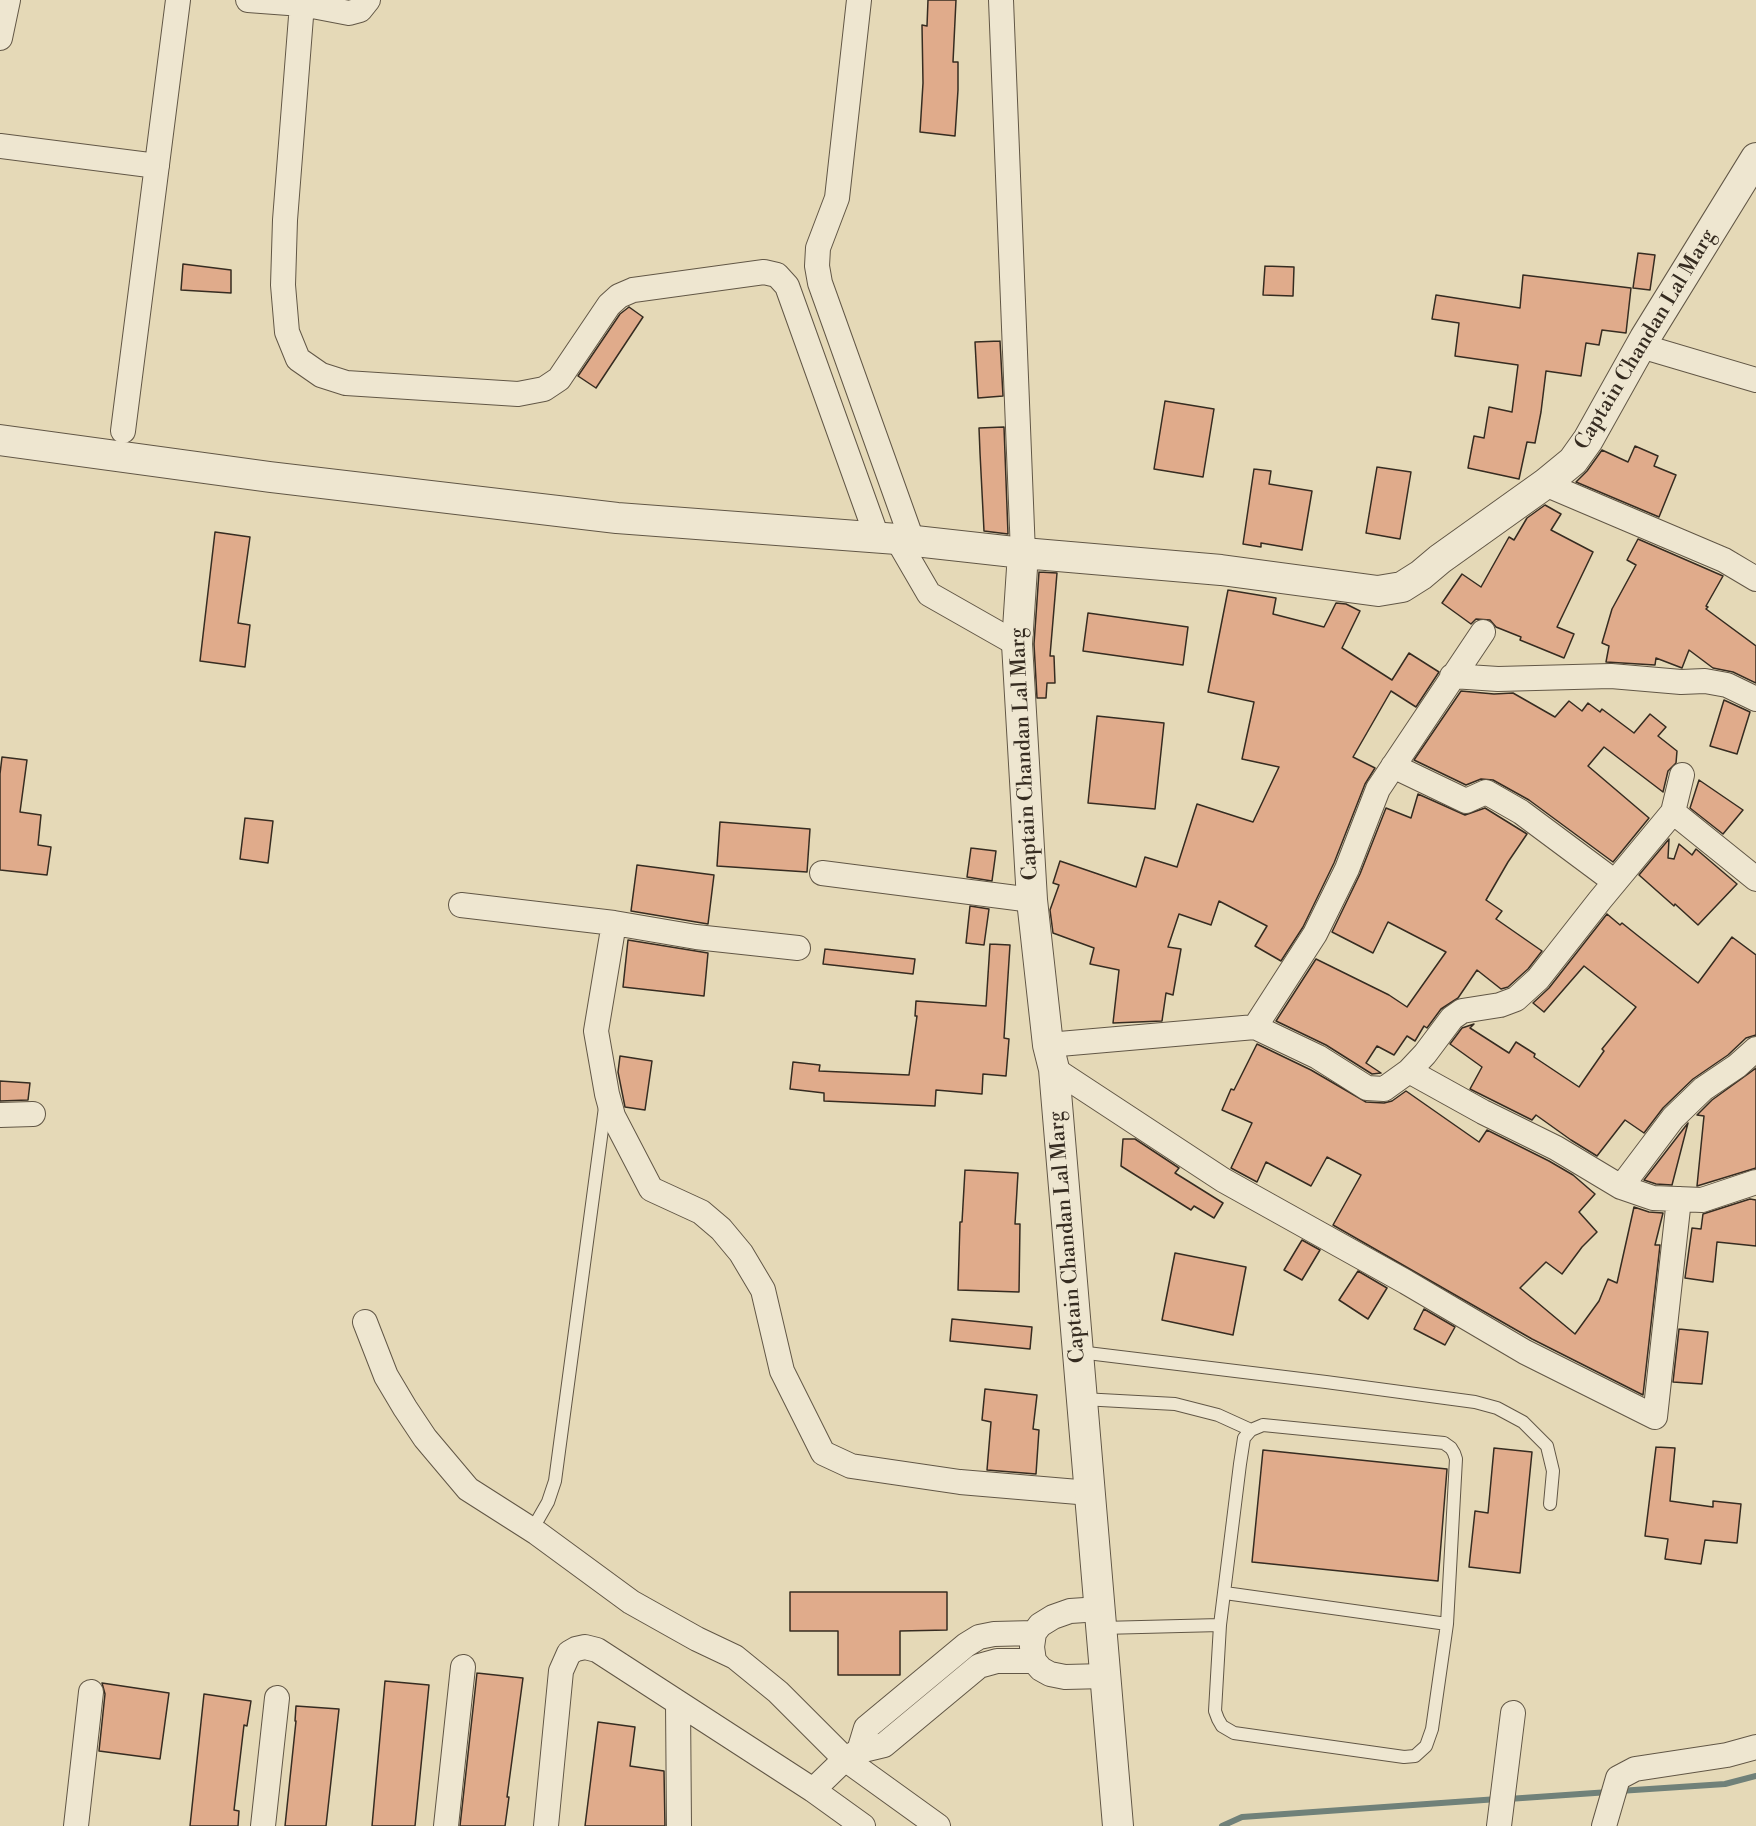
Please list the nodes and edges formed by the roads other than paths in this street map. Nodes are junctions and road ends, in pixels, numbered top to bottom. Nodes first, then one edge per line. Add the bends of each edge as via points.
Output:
1 (8, 0) edge
2 (178, 0) edge
3 (248, 0) edge
4 (368, 0) edge
5 (858, 0) edge
6 (1001, 0) edge
7 (302, 4) junction
8 (0, 38) edge
9 (0, 147) edge
10 (1756, 159) edge
11 (157, 166) junction
12 (1641, 346) junction
13 (1756, 380) edge
14 (123, 431) dead end
15 (0, 440) edge
16 (1545, 484) junction
17 (895, 539) junction
18 (1023, 553) junction
19 (1756, 579) edge
20 (1483, 632) dead end
21 (1017, 644) junction
22 (1452, 676) junction
23 (1756, 699) edge
24 (1393, 766) junction
25 (1682, 775) dead end
26 (1673, 812) junction
27 (822, 873) dead end
28 (1756, 879) edge
29 (1615, 882) junction
30 (1032, 900) junction
31 (461, 905) dead end
32 (614, 923) junction
33 (798, 948) dead end
34 (1255, 1027) junction
35 (1756, 1049) edge
36 (1051, 1057) junction
37 (1408, 1071) junction
38 (607, 1094) junction
39 (33, 1114) dead end
40 (0, 1115) edge
41 (1756, 1182) edge
42 (1621, 1187) junction
43 (1678, 1199) junction
44 (364, 1322) dead end
45 (1078, 1352) junction
46 (1082, 1399) junction
47 (1251, 1430) junction
48 (1090, 1493) junction
49 (1551, 1504) dead end
50 (532, 1530) junction
51 (1225, 1593) junction
52 (1101, 1618) junction
53 (1447, 1624) junction
54 (1220, 1625) junction
55 (1034, 1633) junction
56 (1034, 1661) junction
57 (463, 1667) dead end
58 (1105, 1676) junction
59 (91, 1692) dead end
60 (277, 1698) dead end
61 (678, 1703) junction
62 (1513, 1713) dead end
63 (1756, 1747) edge
64 (852, 1755) junction
65 (813, 1790) junction
66 (1500, 1822) edge
67 (76, 1826) edge
68 (263, 1826) edge
69 (446, 1826) edge
70 (546, 1826) edge
71 (679, 1826) edge
72 (863, 1826) edge
73 (938, 1826) edge
74 (1118, 1826) edge
75 (1605, 1826) edge

1 - 8 street
2 - 11 street
3 - 7 street
4 - 7 street via 360,10 349,13
5 - 17 street via 837,198 818,248 816,266
6 - 18 street
7 - 17 street via 283,285 287,332 298,359 321,375 346,383 518,394 544,389 560,379 619,296 633,290 764,272 777,275 787,286
9 - 11 street
10 - 12 street, Captain Chandan Lal Marg
11 - 14 street
12 - 13 street
12 - 16 street, Captain Chandan Lal Marg via 1588,440 1573,460
15 - 17 street via 270,477 606,516
16 - 18 street, Captain Chandan Lal Marg via 1412,581 1378,591 1221,570
16 - 19 street via 1724,560
17 - 18 street
17 - 21 street via 929,594
18 - 21 street, Captain Chandan Lal Marg
20 - 22 street
21 - 30 street, Captain Chandan Lal Marg
22 - 23 street via 1497,679 1611,675 1705,681 1726,685
22 - 24 street
24 - 29 street via 1466,801 1486,792 1521,812
24 - 34 street via 1378,789 1347,869 1315,934
25 - 26 street
26 - 28 street
26 - 29 street
27 - 30 street
29 - 37 street via 1538,980 1516,999 1462,1011 1452,1018
30 - 36 street, Captain Chandan Lal Marg
31 - 32 street
32 - 33 street
32 - 38 street via 596,1031
34 - 36 street
34 - 37 street via 1318,1057 1367,1088 1384,1089
35 - 42 street via 1703,1089 1673,1118
36 - 43 street via 1223,1180 1525,1352 1655,1417
36 - 45 street, Captain Chandan Lal Marg
37 - 42 street via 1556,1148
38 - 48 street via 651,1189 701,1212 741,1252 763,1290 782,1371 823,1453 851,1466 884,1471
38 - 50 lane via 555,1481
39 - 40 street
41 - 43 street via 1702,1200
42 - 43 street via 1653,1198
44 - 50 street via 386,1376 425,1438 468,1489
45 - 46 street, Captain Chandan Lal Marg
45 - 49 lane via 1337,1383 1497,1408 1523,1422 1547,1446 1553,1471
46 - 47 lane via 1175,1404 1218,1415
46 - 48 street, Captain Chandan Lal Marg
47 - 51 lane via 1244,1438
47 - 53 lane via 1263,1425 1444,1443 1451,1448 1456,1459
48 - 52 street, Captain Chandan Lal Marg
50 - 64 street via 631,1602 735,1657
51 - 53 lane
51 - 54 lane
52 - 54 lane
52 - 55 street via 1070,1611 1053,1617
52 - 58 street, Captain Chandan Lal Marg
53 - 54 lane via 1432,1729 1420,1753 1404,1757 1234,1733 1222,1726 1215,1711
55 - 56 street
55 - 64 street via 980,1637 966,1646 866,1728
56 - 58 street via 1050,1674
56 - 64 street via 997,1661 979,1666 884,1745
57 - 69 street
58 - 74 street, Captain Chandan Lal Marg
59 - 67 street
60 - 68 street
61 - 65 street
61 - 70 street via 597,1650 585,1647 569,1653 561,1671
61 - 71 street
62 - 66 street
63 - 75 street via 1635,1768 1615,1788
64 - 65 street
64 - 73 street
65 - 72 street

